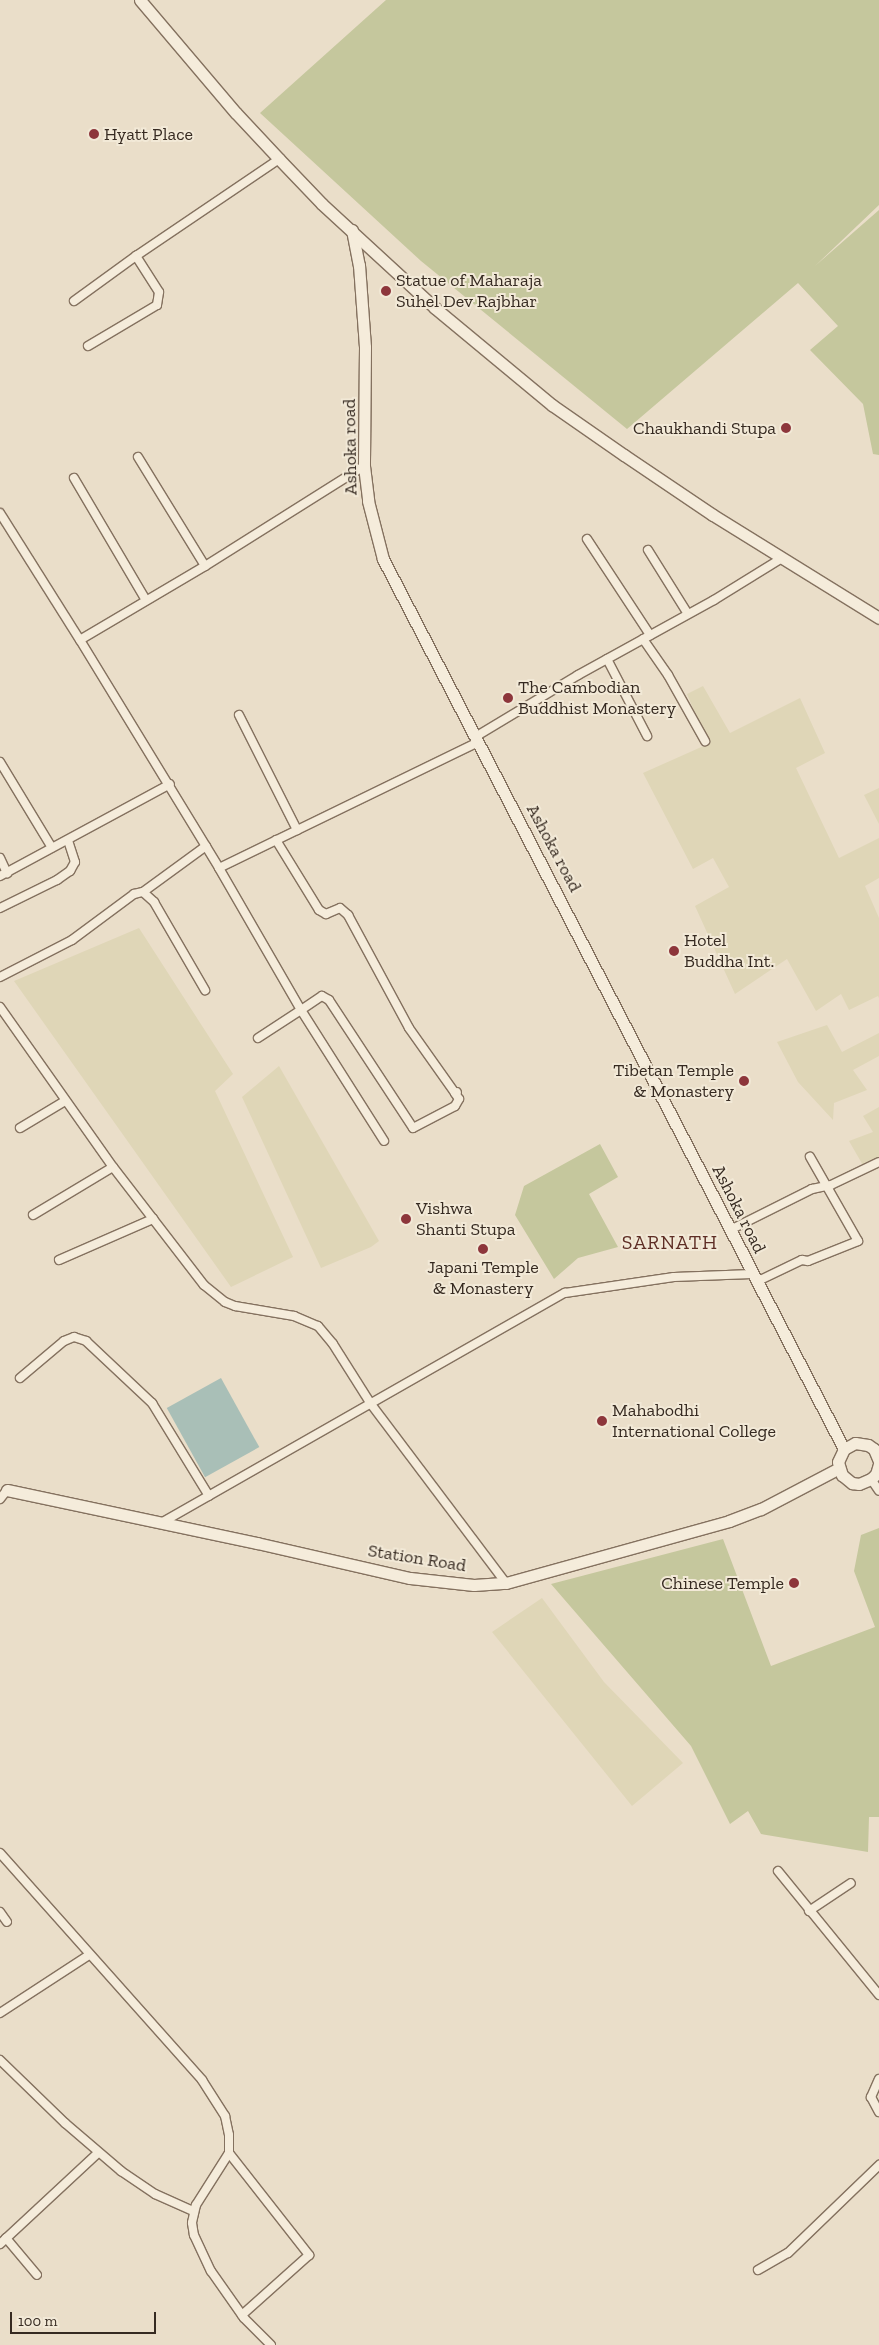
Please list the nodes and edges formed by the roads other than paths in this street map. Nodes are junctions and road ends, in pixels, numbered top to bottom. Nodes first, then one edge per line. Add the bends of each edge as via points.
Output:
1 (140, 0) edge
2 (279, 160) junction
3 (352, 230) junction
4 (136, 256) junction
5 (74, 301) dead end
6 (88, 346) dead end
7 (138, 457) dead end
8 (364, 466) junction
9 (74, 478) dead end
10 (0, 513) edge
11 (587, 539) dead end
12 (648, 550) dead end
13 (782, 558) junction
14 (205, 566) junction
15 (146, 600) junction
16 (688, 614) junction
17 (879, 618) edge
18 (647, 637) junction
19 (80, 640) junction
20 (607, 659) junction
21 (239, 714) dead end
22 (647, 736) dead end
23 (477, 740) junction
24 (705, 741) dead end
25 (0, 762) edge
26 (170, 784) junction
27 (297, 830) junction
28 (68, 840) junction
29 (276, 840) junction
30 (206, 846) junction
31 (52, 848) junction
32 (0, 858) edge
33 (220, 868) junction
34 (3, 874) edge
35 (143, 892) junction
36 (0, 908) edge
37 (0, 977) edge
38 (205, 990) dead end
39 (0, 1007) edge
40 (301, 1010) junction
41 (258, 1038) dead end
42 (64, 1101) junction
43 (20, 1128) dead end
44 (384, 1141) dead end
45 (810, 1156) dead end
46 (879, 1162) edge
47 (113, 1167) junction
48 (826, 1186) junction
49 (32, 1215) dead end
50 (153, 1219) junction
51 (730, 1230) junction
52 (59, 1260) dead end
53 (754, 1278) junction
54 (20, 1378) dead end
55 (371, 1404) junction
56 (844, 1449) junction
57 (879, 1462) edge
58 (838, 1468) junction
59 (879, 1468) edge
60 (872, 1479) junction
61 (879, 1491) edge
62 (4, 1495) edge
63 (209, 1496) junction
64 (161, 1524) junction
65 (506, 1583) junction
66 (0, 1853) edge
67 (778, 1871) dead end
68 (851, 1883) dead end
69 (809, 1911) junction
70 (0, 1912) edge
71 (7, 1922) dead end
72 (89, 1955) junction
73 (879, 1995) edge
74 (0, 2013) edge
75 (1, 2064) edge
76 (879, 2079) edge
77 (879, 2112) edge
78 (98, 2153) junction
79 (229, 2153) junction
80 (879, 2165) edge
81 (193, 2211) junction
82 (3, 2241) edge
83 (758, 2270) dead end
84 (37, 2275) dead end
85 (242, 2315) junction
86 (270, 2345) edge

1 - 2 street
2 - 3 street
2 - 4 street
3 - 8 street, Ashoka road via 360,265 365,347
3 - 13 street via 435,308 552,405
4 - 5 street
4 - 6 street via 159,292 157,305
7 - 14 street
8 - 14 street
8 - 23 street, Ashoka road via 368,501 383,559
9 - 15 street
10 - 19 street
11 - 18 street
12 - 16 street
13 - 16 street
13 - 17 street
14 - 15 street
15 - 19 street
16 - 18 street
18 - 20 street
18 - 24 street
19 - 26 street
20 - 22 street
20 - 23 street
21 - 27 street
23 - 27 street
23 - 51 street, Ashoka road
25 - 31 street
26 - 28 street
26 - 30 street
27 - 29 street
28 - 31 street
28 - 36 street via 75,862 70,871
29 - 33 street
29 - 40 street via 319,910 326,914 340,908 348,915 409,1028 460,1099 455,1106 413,1128 328,1000 322,996
30 - 33 street
30 - 35 street
31 - 34 street
32 - 34 street
33 - 40 street
35 - 37 street via 134,894 72,940
35 - 38 street via 154,902
39 - 42 street
40 - 41 street
40 - 44 street
42 - 43 street
42 - 47 street
45 - 48 street
46 - 48 street
47 - 49 street
47 - 50 street
48 - 51 street via 812,1189
48 - 53 street via 858,1241
50 - 52 street
50 - 55 street via 204,1285 225,1302 294,1316 318,1326
51 - 53 street, Ashoka road
53 - 55 street via 674,1277 565,1293
53 - 56 street, Ashoka road
54 - 63 street via 64,1340 74,1337 86,1341 152,1403
55 - 63 street
55 - 65 street
56 - 57 street via 855,1443 868,1445 874,1449
56 - 58 street
57 - 59 street
58 - 60 street via 852,1483 866,1483
58 - 65 street, Station Road via 761,1509 729,1521
59 - 60 street
60 - 61 street
62 - 64 street, Station Road
63 - 64 street
64 - 65 street, Station Road via 257,1542 410,1578 474,1585
66 - 72 street
67 - 69 street
68 - 69 street
69 - 73 street
70 - 71 street
72 - 74 street
72 - 79 street via 206,2086 224,2116 229,2134
75 - 78 street
76 - 77 street via 870,2098
78 - 81 street via 144,2188
78 - 82 street
79 - 81 street
79 - 85 street via 309,2255
80 - 83 street via 788,2253
81 - 85 street via 194,2235 200,2251
82 - 84 street
85 - 86 street

